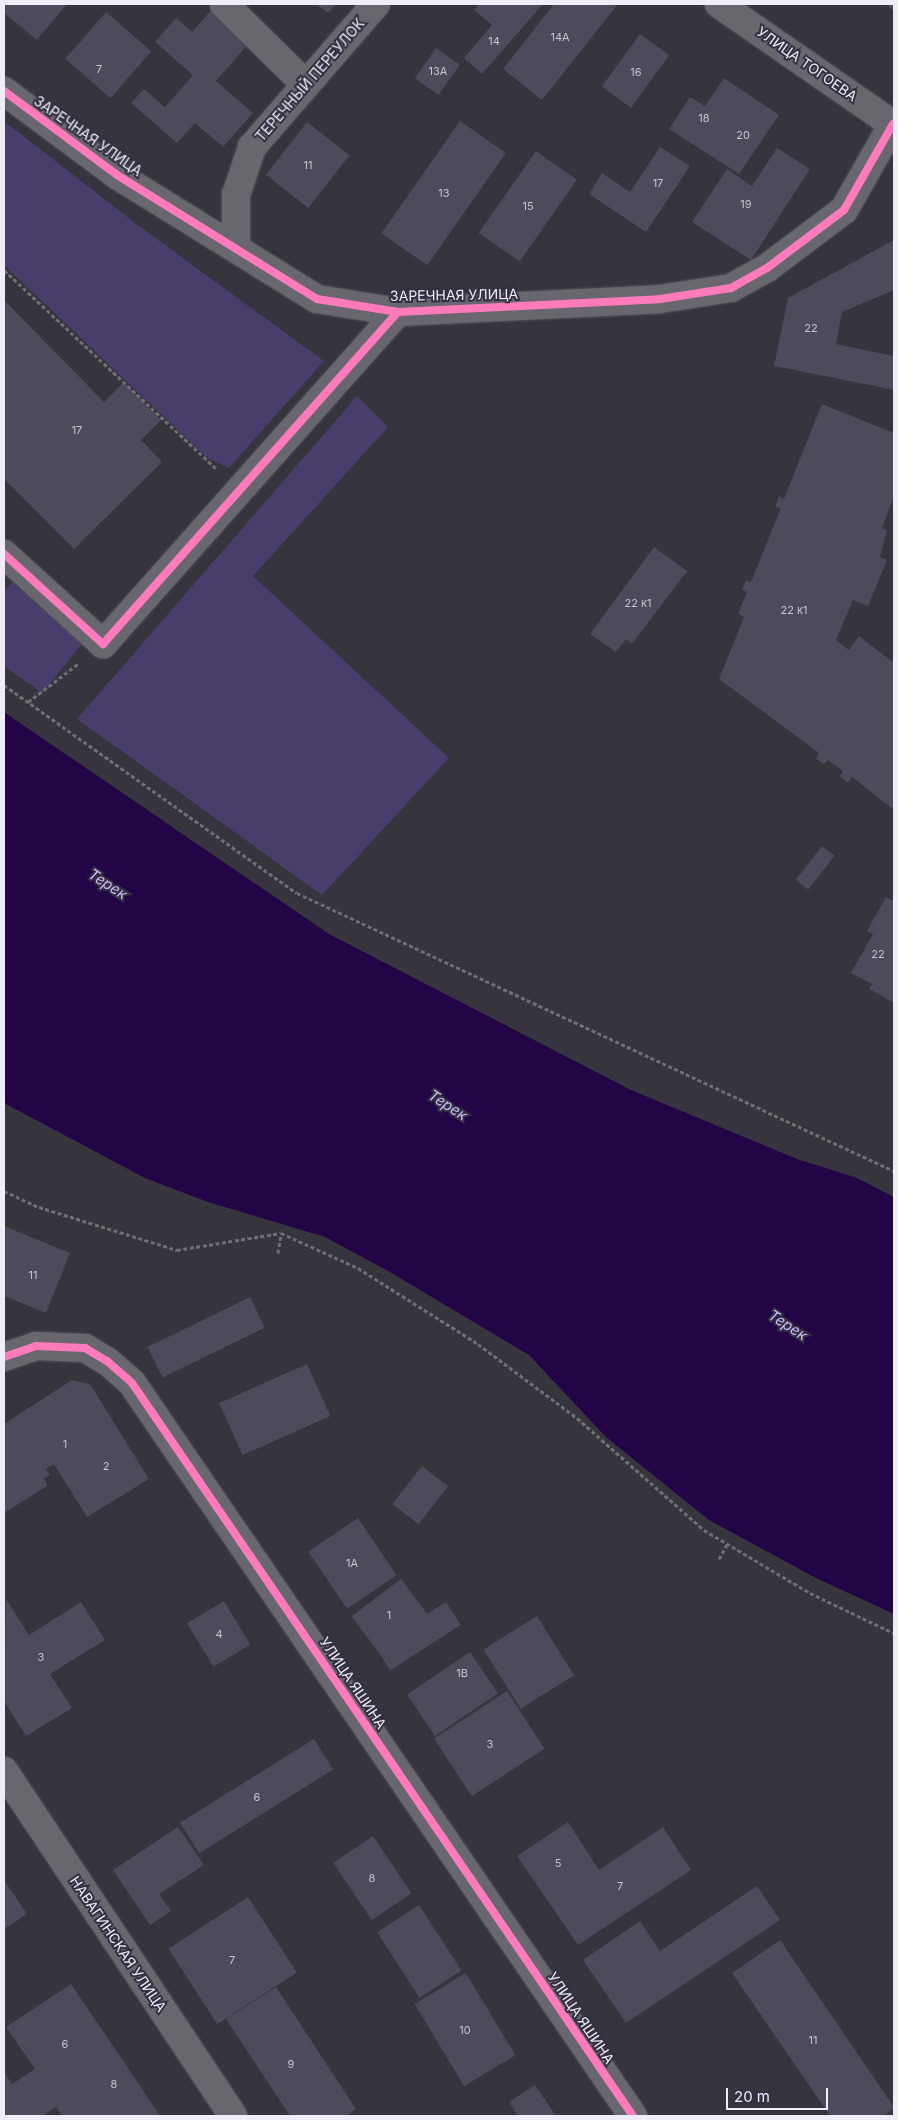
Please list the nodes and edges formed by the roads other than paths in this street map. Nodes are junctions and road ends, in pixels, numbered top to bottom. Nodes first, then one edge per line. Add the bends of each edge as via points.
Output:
1 (224, 4) edge
2 (376, 4) edge
3 (719, 4) edge
4 (306, 86) junction
5 (4, 91) edge
6 (894, 125) edge
7 (236, 248) junction
8 (398, 312) junction
9 (4, 554) edge
10 (4, 1357) edge
11 (4, 1771) edge
12 (232, 2116) edge
13 (633, 2116) edge

1 - 4 street
2 - 4 street, ТЕРЕЧНЫЙ ПЕРЕУЛОК
3 - 6 street, УЛИЦА ТОГОЕВА
4 - 7 street, ТЕРЕЧНЫЙ ПЕРЕУЛОК via 252,147 236,195
5 - 7 street, ЗАРЕЧНАЯ УЛИЦА via 117,175
6 - 8 street, ЗАРЕЧНАЯ УЛИЦА via 844,210 767,268 731,288 660,299
7 - 8 street, ЗАРЕЧНАЯ УЛИЦА via 317,299
8 - 9 street via 103,644
10 - 13 street, УЛИЦА ЯШИНА via 36,1346 84,1348 107,1361 132,1384
11 - 12 street, НАВАГИНСКАЯ УЛИЦА

